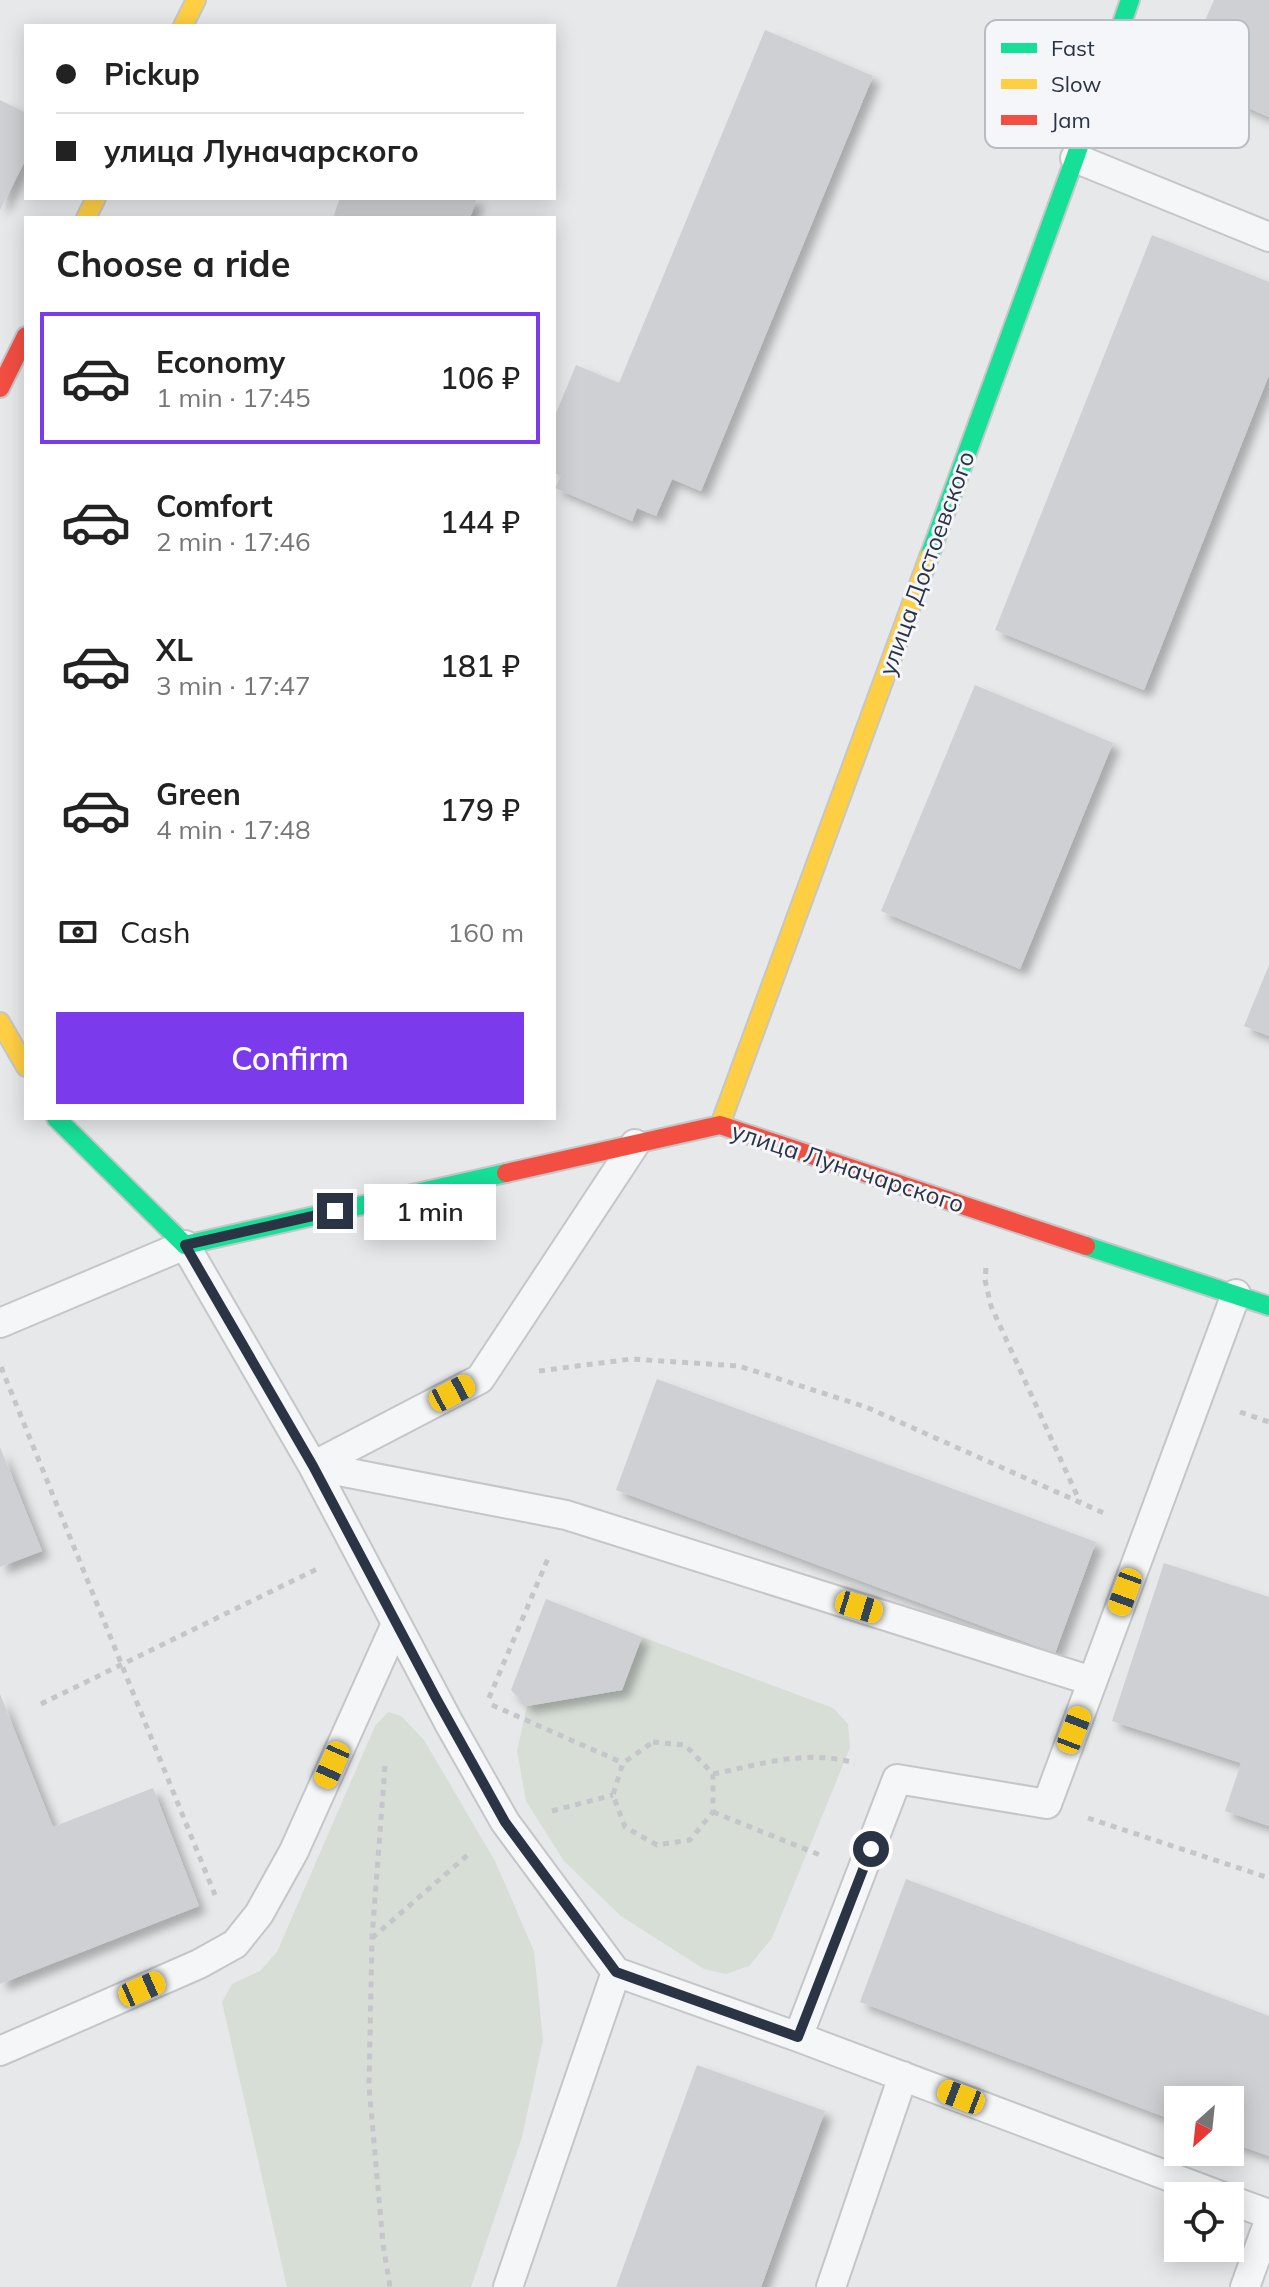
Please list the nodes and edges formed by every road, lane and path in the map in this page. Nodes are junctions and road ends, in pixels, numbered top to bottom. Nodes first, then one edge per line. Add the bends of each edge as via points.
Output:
1 (196, 0) edge
2 (1130, 0) edge
3 (1123, 20) edge
4 (184, 24) edge
5 (1078, 148) edge
6 (1075, 158) junction
7 (1269, 237) edge
8 (24, 340) edge
9 (0, 388) edge
10 (0, 1022) edge
11 (24, 1064) edge
12 (58, 1120) edge
13 (720, 1125) junction
14 (635, 1144) junction
15 (185, 1245) junction
16 (988, 1254) dead end
17 (1236, 1294) junction
18 (1269, 1306) edge
19 (0, 1323) edge
20 (0, 1364) edge
21 (480, 1379) junction
22 (313, 1466) junction
23 (1080, 1503) junction
24 (566, 1515) junction
25 (1147, 1533) junction
26 (357, 1549) junction
27 (396, 1624) junction
28 (122, 1664) junction
29 (1092, 1681) junction
30 (41, 1704) dead end
31 (623, 1763) junction
32 (385, 1765) dead end
33 (713, 1774) junction
34 (897, 1779) junction
35 (613, 1795) junction
36 (1047, 1804) junction
37 (713, 1812) junction
38 (505, 1822) junction
39 (862, 1872) junction
40 (1269, 1878) edge
41 (372, 1938) junction
42 (235, 1944) junction
43 (616, 1972) junction
44 (798, 2037) junction
45 (0, 2051) edge
46 (903, 2076) junction
47 (1184, 2182) edge
48 (1244, 2205) edge
49 (1269, 2214) edge
50 (1269, 2221) edge
51 (390, 2287) edge
52 (508, 2287) edge
53 (831, 2287) edge
54 (1245, 2287) edge

1 - 4 street
2 - 3 street, улица Достоевского
5 - 6 street, улица Достоевского
6 - 7 lane
6 - 13 street, улица Достоевского
8 - 9 street
10 - 11 street
12 - 15 street
13 - 14 street, улица Луначарского
13 - 17 street, улица Луначарского
14 - 15 street, улица Луначарского
14 - 21 lane
15 - 19 lane
15 - 22 lane
16 - 23 path via 985,1280 991,1306
17 - 18 street, улица Луначарского
17 - 25 lane
20 - 28 path
21 - 22 lane
21 - 23 path via 631,1359 739,1366 866,1407
22 - 24 lane
22 - 26 lane
23 - 25 path
24 - 29 lane
24 - 31 path via 487,1702
25 - 29 lane
26 - 27 lane
26 - 28 path
27 - 38 lane
27 - 42 lane via 294,1851 259,1914
28 - 30 path
28 - 42 path
29 - 36 lane
31 - 33 path via 653,1742 685,1745
31 - 35 path
32 - 41 path
33 - 34 path via 807,1755 831,1756
33 - 37 path
34 - 36 lane
34 - 39 lane
35 - 37 path via 625,1827 657,1845 690,1840
35 - 38 path
36 - 40 path
37 - 39 path
38 - 41 path
38 - 43 lane
39 - 44 lane
41 - 51 path via 369,2086
42 - 45 lane
43 - 44 lane
43 - 52 lane
44 - 46 lane
46 - 47 lane
46 - 53 lane
48 - 49 lane
50 - 54 lane

